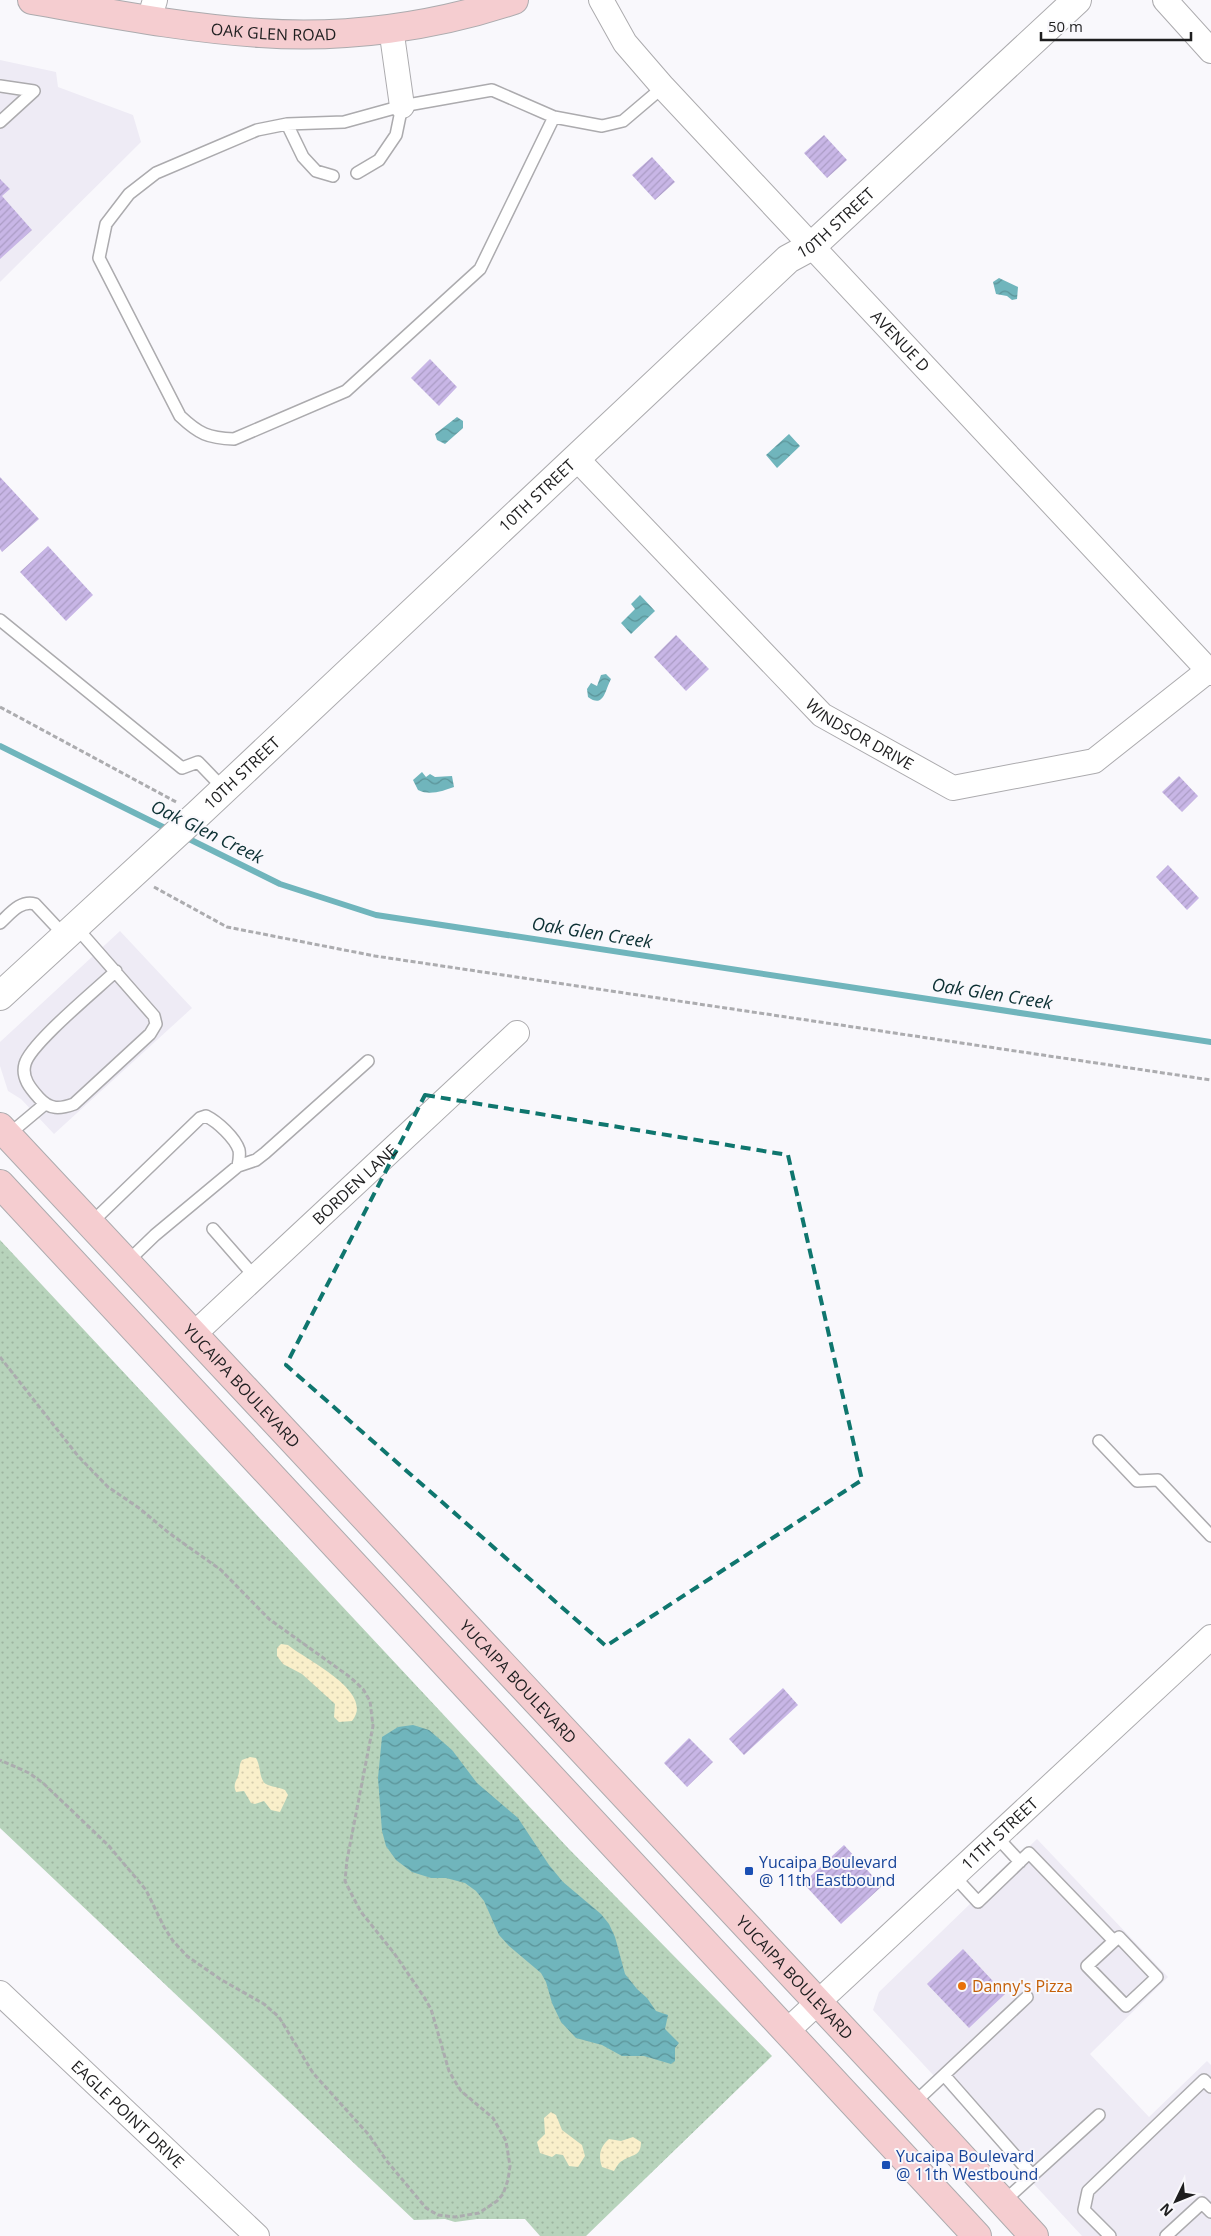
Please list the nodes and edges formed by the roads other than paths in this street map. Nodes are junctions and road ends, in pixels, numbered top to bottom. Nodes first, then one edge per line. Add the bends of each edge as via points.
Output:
1 (32, 0) edge
2 (514, 0) edge
3 (601, 0) edge
4 (1077, 0) edge
5 (1165, 0) edge
6 (152, 10) edge
7 (391, 28) junction
8 (1211, 50) edge
9 (0, 86) edge
10 (663, 87) junction
11 (402, 106) junction
12 (554, 116) junction
13 (0, 122) edge
14 (287, 124) junction
15 (356, 173) dead end
16 (333, 176) dead end
17 (812, 246) junction
18 (576, 458) junction
19 (0, 620) edge
20 (1210, 672) edge
21 (224, 789) junction
22 (0, 923) edge
23 (71, 931) junction
24 (116, 971) junction
25 (0, 996) edge
26 (517, 1033) dead end
27 (368, 1061) dead end
28 (45, 1104) junction
29 (4, 1131) edge
30 (238, 1166) junction
31 (0, 1184) edge
32 (90, 1224) junction
33 (213, 1229) dead end
34 (126, 1264) junction
35 (255, 1277) junction
36 (193, 1335) junction
37 (1098, 1441) dead end
38 (1211, 1536) edge
39 (1211, 1637) edge
40 (996, 1836) junction
41 (1020, 1862) junction
42 (954, 1876) junction
43 (1114, 1941) junction
44 (0, 1993) edge
45 (1027, 1997) dead end
46 (817, 2001) junction
47 (786, 2031) junction
48 (944, 2075) junction
49 (1211, 2087) edge
50 (913, 2104) junction
51 (1099, 2115) dead end
52 (1032, 2175) junction
53 (1003, 2202) junction
54 (1211, 2212) edge
55 (257, 2236) edge
56 (977, 2236) edge
57 (1034, 2236) edge
58 (1110, 2236) edge
59 (1166, 2236) edge

1 - 6 main road, OAK GLEN ROAD
2 - 7 main road, OAK GLEN ROAD via 456,16
3 - 10 street, AVENUE D via 625,43
4 - 17 street, 10TH STREET
5 - 8 street
6 - 7 main road, OAK GLEN ROAD via 217,30 262,34 356,33
7 - 11 street
9 - 13 lane via 34,91
10 - 12 lane via 623,120 602,126
10 - 17 street, AVENUE D
11 - 12 lane via 492,90
11 - 14 lane via 344,122
11 - 15 lane via 396,135 379,160
12 - 14 lane via 480,269 346,391 234,438 215,438 193,428 180,416 169,396 99,258 106,224 129,194 156,173 257,130
14 - 16 lane via 303,156 316,171
17 - 18 street, 10TH STREET via 788,259
17 - 20 street, AVENUE D
18 - 20 street, WINDSOR DRIVE via 822,715 953,788 1094,761
18 - 21 street, 10TH STREET
19 - 21 lane via 182,768 198,762
21 - 23 street, 10TH STREET via 193,819 151,872
22 - 23 lane via 22,904 29,903
23 - 24 lane
23 - 25 street, 10TH STREET
24 - 28 lane via 36,1046 25,1064 25,1078
24 - 28 lane via 154,1016 156,1024 150,1034 74,1104 55,1108
26 - 35 street, BORDEN LANE
27 - 30 lane via 256,1160
28 - 29 lane
29 - 32 main road, YUCAIPA BOULEVARD
30 - 32 lane via 240,1153 236,1144 213,1119 200,1118
30 - 34 lane
31 - 47 main road
32 - 34 main road, YUCAIPA BOULEVARD
33 - 35 lane
34 - 36 main road, YUCAIPA BOULEVARD
35 - 36 street, BORDEN LANE
36 - 46 main road, YUCAIPA BOULEVARD
37 - 38 lane via 1138,1481 1158,1480
39 - 40 street, 11TH STREET
40 - 41 lane
40 - 42 street, 11TH STREET
41 - 42 lane via 978,1902
41 - 43 lane via 1029,1853
42 - 46 street, 11TH STREET
43 - 43 lane via 1087,1966 1126,2006 1157,1977 1119,1937
44 - 55 street, EAGLE POINT DRIVE
45 - 48 lane
46 - 47 street, 11TH STREET
46 - 50 main road, YUCAIPA BOULEVARD
47 - 56 main road
48 - 50 lane
48 - 52 lane
49 - 58 lane via 1204,2080 1088,2191 1084,2210
50 - 53 main road, YUCAIPA BOULEVARD
51 - 52 lane
52 - 53 lane
53 - 57 main road, YUCAIPA BOULEVARD
54 - 59 lane via 1202,2203

